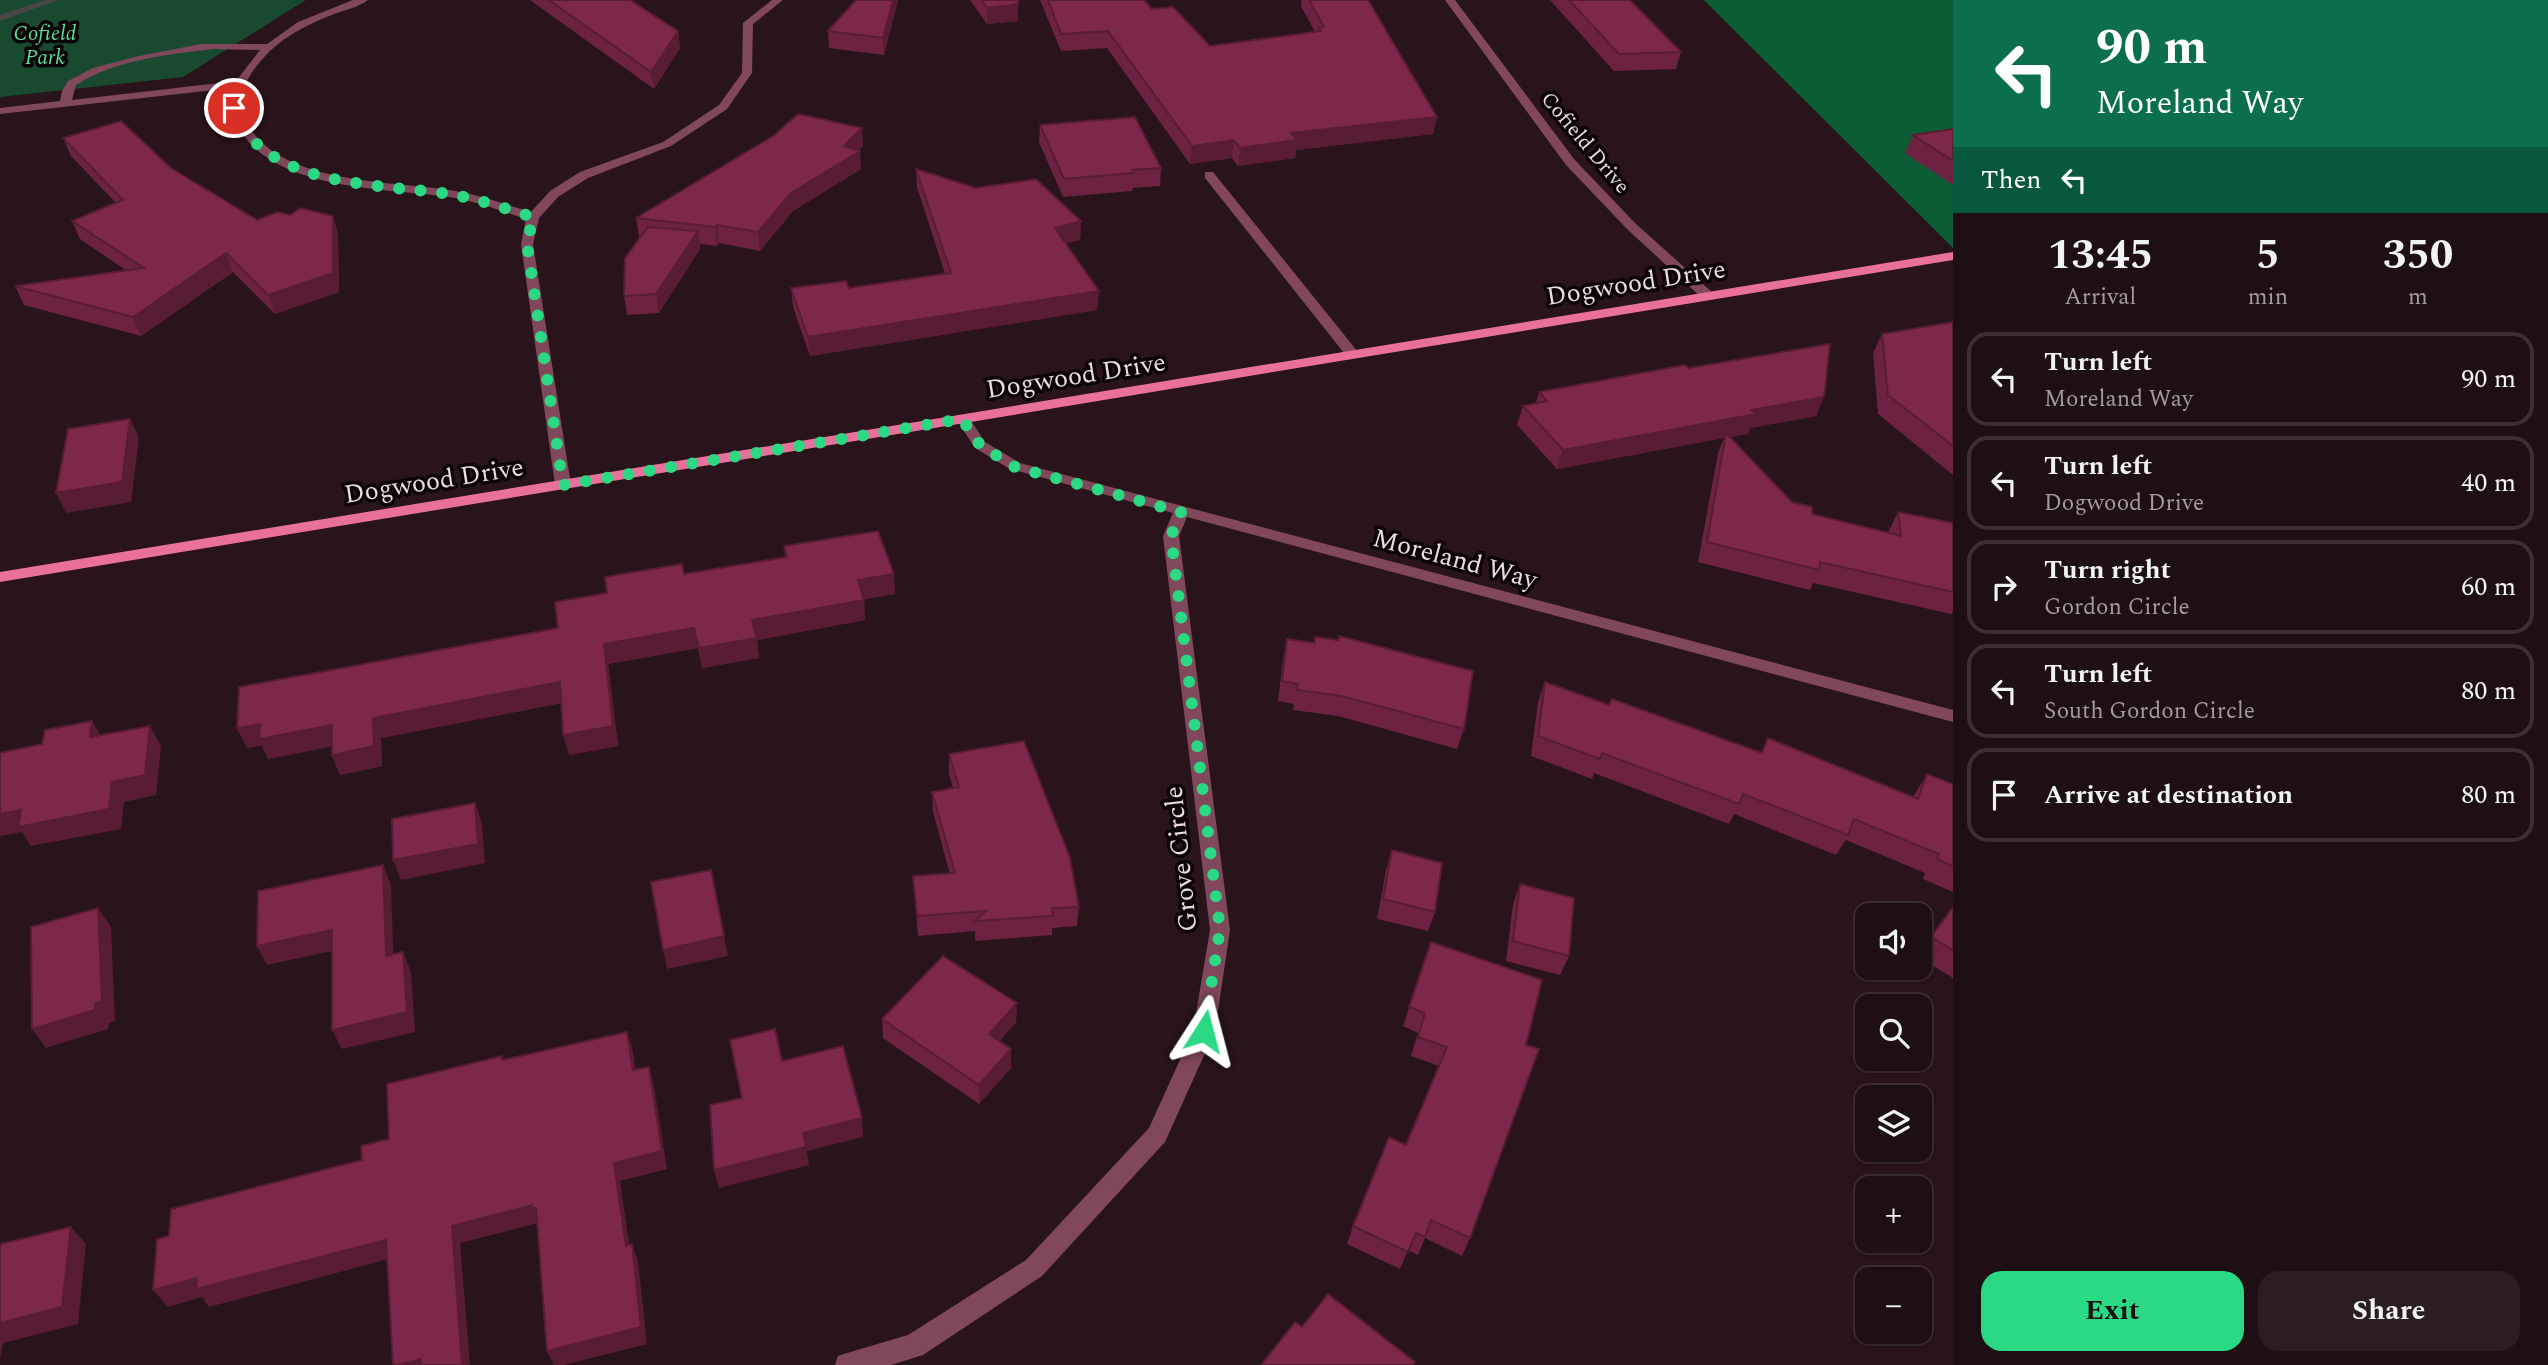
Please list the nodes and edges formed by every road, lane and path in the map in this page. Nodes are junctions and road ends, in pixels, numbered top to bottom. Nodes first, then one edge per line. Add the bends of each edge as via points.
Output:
1 (363, 0) edge
2 (778, 0) edge
3 (1451, 0) edge
4 (269, 47) junction
5 (238, 84) junction
6 (66, 104) junction
7 (0, 111) edge
8 (1209, 175) dead end
9 (533, 217) junction
10 (1953, 256) edge
11 (1708, 296) junction
12 (1353, 355) junction
13 (962, 419) junction
14 (563, 485) junction
15 (1181, 512) junction
16 (0, 577) edge
17 (1953, 716) edge
18 (847, 1365) edge

1 - 4 street via 329,11
2 - 9 street via 748,23 747,73 723,107 667,144 584,175 554,194
3 - 11 street, Cofield Drive via 1570,162
4 - 5 street
4 - 6 street via 214,46 85,74 66,91
5 - 6 street
5 - 9 street via 234,108 240,127 284,163 339,181 453,195
6 - 7 street
8 - 12 street
9 - 14 street via 527,244
10 - 11 main road, Dogwood Drive
11 - 12 main road, Dogwood Drive
12 - 13 main road, Dogwood Drive
13 - 14 main road, Dogwood Drive
13 - 15 street, Moreland Way via 980,445 1015,467
14 - 16 main road, Dogwood Drive
15 - 17 street, Moreland Way
15 - 18 street, Grove Circle via 1171,536 1220,929 1204,1031 1157,1135 1034,1268 914,1346

